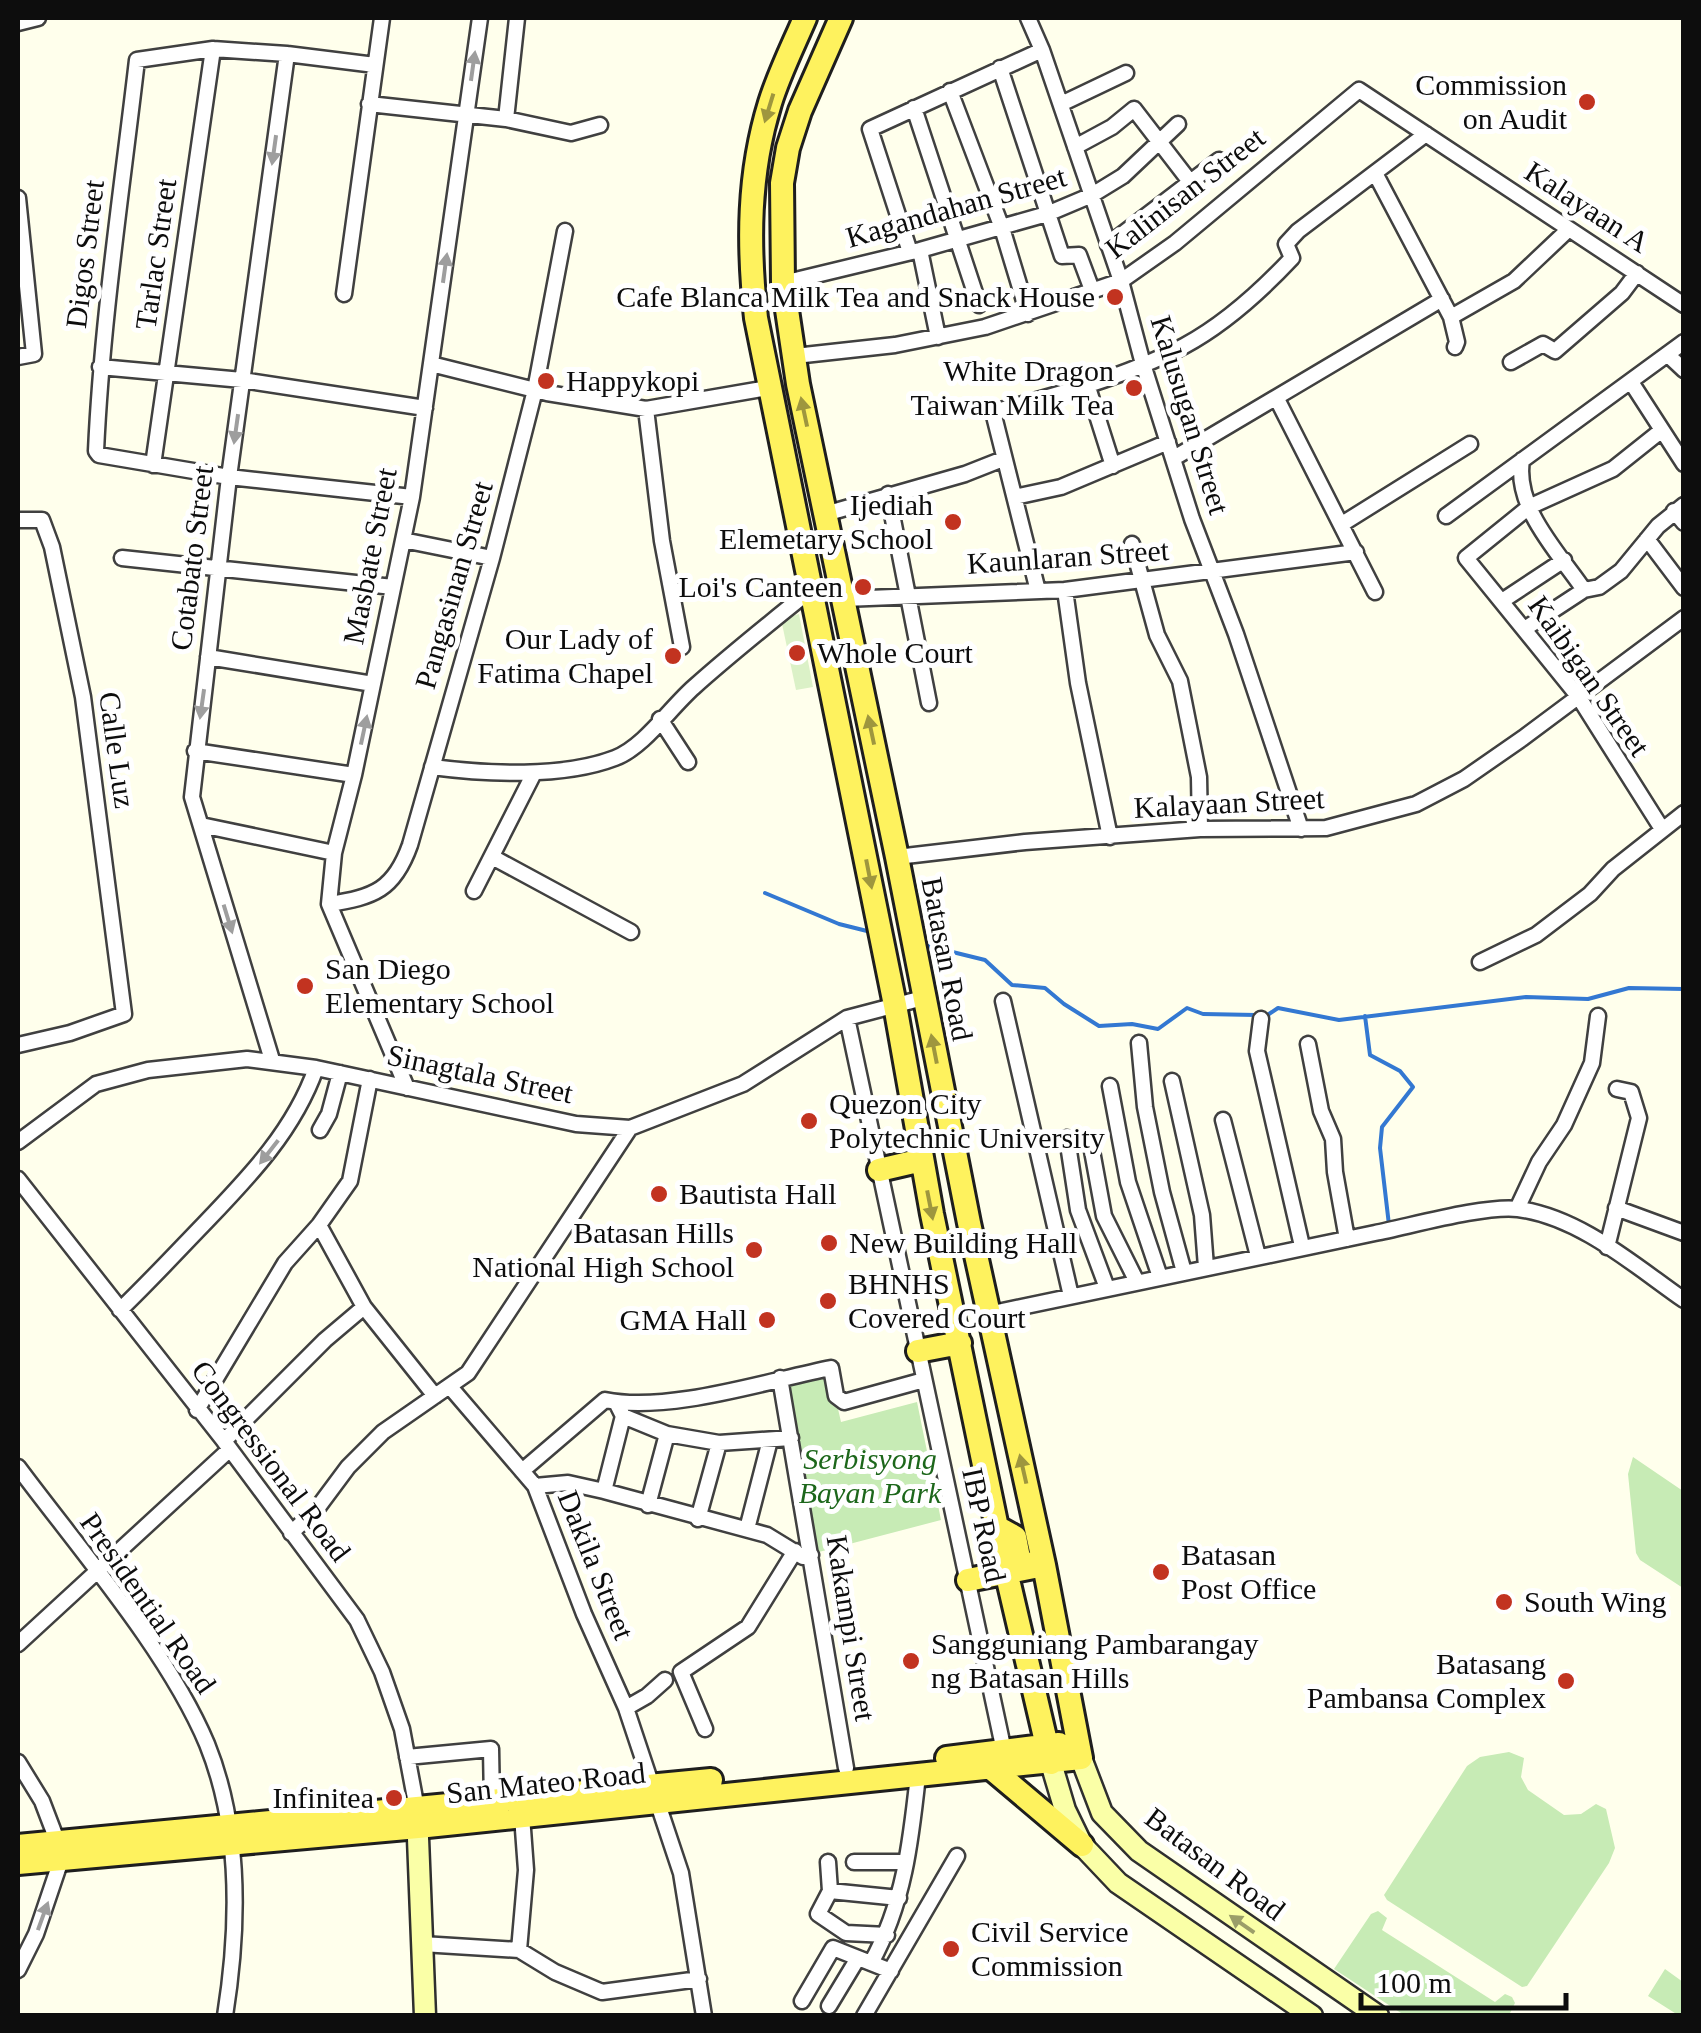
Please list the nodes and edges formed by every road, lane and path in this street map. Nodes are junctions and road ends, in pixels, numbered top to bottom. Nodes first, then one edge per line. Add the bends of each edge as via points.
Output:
1 (38, 18) edge
2 (382, 18) edge
3 (480, 18) edge
4 (517, 18) edge
5 (806, 18) edge
6 (841, 18) edge
7 (1028, 18) edge
8 (18, 23) edge
9 (213, 50) junction
10 (1042, 50) junction
11 (287, 54) junction
12 (375, 65) junction
13 (1000, 68) junction
14 (1126, 73) dead end
15 (950, 90) junction
16 (1359, 90) joint
17 (369, 104) junction
18 (1060, 104) junction
19 (914, 108) junction
20 (467, 114) junction
21 (506, 118) junction
22 (600, 124) dead end
23 (1178, 124) dead end
24 (1426, 134) junction
25 (1158, 145) junction
26 (1075, 147) junction
27 (1218, 160) dead end
28 (1375, 172) junction
29 (1191, 183) junction
30 (1092, 195) junction
31 (18, 198) edge
32 (1047, 214) junction
33 (1002, 228) junction
34 (1570, 229) junction
35 (565, 231) dead end
36 (957, 239) junction
37 (1108, 245) junction
38 (915, 251) junction
39 (1637, 273) junction
40 (1121, 281) junction
41 (783, 283) junction
42 (1092, 290) junction
43 (344, 294) dead end
44 (1442, 299) junction
45 (978, 305) dead end
46 (1684, 305) edge
47 (1028, 314) junction
48 (1451, 317) junction
49 (938, 337) junction
50 (1684, 342) edge
51 (1455, 348) dead end
52 (1668, 355) junction
53 (794, 356) junction
54 (18, 357) edge
55 (1511, 362) dead end
56 (431, 364) junction
57 (1144, 364) junction
58 (100, 367) junction
59 (1684, 370) edge
60 (167, 372) junction
61 (242, 380) junction
62 (1631, 382) junction
63 (1087, 384) junction
64 (768, 388) junction
65 (535, 390) junction
66 (1277, 399) junction
67 (425, 408) junction
68 (646, 409) junction
69 (1662, 430) junction
70 (1168, 442) junction
71 (1470, 444) dead end
72 (1681, 456) edge
73 (1174, 458) junction
74 (1003, 460) junction
75 (1522, 460) junction
76 (153, 466) junction
77 (1114, 466) junction
78 (229, 477) junction
79 (888, 494) junction
80 (412, 498) junction
81 (1015, 498) junction
82 (1529, 507) junction
83 (1680, 513) edge
84 (825, 514) junction
85 (1446, 516) dead end
86 (18, 520) edge
87 (1342, 524) junction
88 (403, 540) junction
89 (1647, 540) junction
90 (1132, 544) dead end
91 (1356, 552) junction
92 (122, 558) dead end
93 (492, 558) junction
94 (1564, 560) junction
95 (218, 567) junction
96 (1214, 572) junction
97 (1141, 581) junction
98 (394, 587) junction
99 (1684, 588) edge
100 (812, 589) junction
101 (1065, 590) junction
102 (1584, 590) junction
103 (1038, 591) junction
104 (1375, 592) dead end
105 (907, 594) junction
106 (844, 598) junction
107 (1502, 601) junction
108 (1681, 625) edge
109 (1526, 628) junction
110 (682, 647) dead end
111 (208, 657) junction
112 (373, 684) junction
113 (1578, 696) junction
114 (929, 703) dead end
115 (660, 719) junction
116 (195, 751) junction
117 (688, 762) dead end
118 (432, 767) junction
119 (534, 772) junction
120 (354, 776) junction
121 (1684, 814) edge
122 (201, 825) junction
123 (1301, 828) junction
124 (1200, 829) junction
125 (1662, 830) junction
126 (1110, 838) junction
127 (334, 853) junction
128 (897, 857) junction
129 (494, 858) junction
130 (474, 891) dead end
131 (330, 904) junction
132 (631, 932) dead end
133 (1480, 962) dead end
134 (923, 998) junction
135 (1002, 1001) dead end
136 (895, 1006) junction
137 (1598, 1016) dead end
138 (846, 1018) junction
139 (1261, 1019) dead end
140 (1139, 1043) dead end
141 (1308, 1044) dead end
142 (18, 1045) edge
143 (272, 1060) junction
144 (316, 1068) junction
145 (340, 1073) junction
146 (370, 1079) junction
147 (1172, 1081) dead end
148 (1110, 1086) dead end
149 (407, 1088) junction
150 (1616, 1088) dead end
151 (1223, 1120) dead end
152 (630, 1128) junction
153 (320, 1130) dead end
154 (1068, 1138) dead end
155 (1090, 1140) dead end
156 (18, 1142) edge
157 (922, 1160) junction
158 (880, 1170) junction
159 (18, 1179) edge
160 (1616, 1208) junction
161 (1517, 1209) junction
162 (319, 1225) junction
163 (1684, 1233) edge
164 (1347, 1238) junction
165 (1302, 1246) junction
166 (1607, 1247) junction
167 (1258, 1256) junction
168 (1206, 1268) junction
169 (1184, 1272) junction
170 (1160, 1277) junction
171 (1137, 1282) junction
172 (1107, 1288) junction
173 (1071, 1296) junction
174 (1684, 1300) edge
175 (364, 1307) junction
176 (952, 1309) junction
177 (120, 1310) junction
178 (990, 1325) junction
179 (960, 1343) junction
180 (918, 1352) junction
181 (780, 1378) junction
182 (924, 1380) junction
183 (450, 1388) junction
184 (436, 1396) junction
185 (620, 1409) junction
186 (198, 1410) junction
187 (667, 1434) junction
188 (791, 1438) junction
189 (770, 1440) junction
190 (719, 1444) junction
191 (227, 1445) junction
192 (18, 1467) edge
193 (522, 1471) junction
194 (534, 1486) junction
195 (604, 1491) junction
196 (648, 1505) junction
197 (698, 1518) junction
198 (747, 1529) junction
199 (290, 1532) junction
200 (795, 1551) junction
201 (811, 1555) junction
202 (1026, 1568) junction
203 (96, 1572) junction
204 (968, 1580) junction
205 (18, 1644) edge
206 (665, 1680) dead end
207 (626, 1708) junction
208 (704, 1728) dead end
209 (1079, 1749) junction
210 (1049, 1755) junction
211 (407, 1757) junction
212 (998, 1760) junction
213 (18, 1762) edge
214 (846, 1768) junction
215 (918, 1776) junction
216 (656, 1793) junction
217 (492, 1802) junction
218 (522, 1816) junction
219 (418, 1818) junction
220 (229, 1834) junction
221 (1082, 1845) junction
222 (18, 1846) edge
223 (59, 1851) junction
224 (957, 1856) dead end
225 (828, 1862) dead end
226 (854, 1862) dead end
227 (906, 1862) junction
228 (18, 1864) edge
229 (830, 1891) junction
230 (899, 1898) junction
231 (887, 1935) junction
232 (422, 1944) junction
233 (519, 1950) junction
234 (865, 1960) junction
235 (18, 1970) edge
236 (891, 1971) junction
237 (699, 1979) junction
238 (1322, 1980) junction
239 (802, 2001) dead end
240 (829, 2006) dead end
241 (1310, 2014) edge
242 (225, 2016) edge
243 (425, 2016) edge
244 (704, 2016) edge
245 (864, 2016) edge
246 (1378, 2016) edge

1 - 8 street
2 - 12 street
20 -> 3 street, Masbate Street
4 - 21 street
5 -> 64 main road, Batasan Road via 771,100 753,176 751,272
6 - 41 main road, Batasan Road via 788,148
7 - 10 street, Kalusugan Street
9 - 11 street
9 - 58 street, Digos Street via 137,60
9 - 60 street, Tarlac Street
10 - 13 street
10 - 18 street, Kalusugan Street
11 - 12 street
11 -> 61 street, Cotabato Street
12 - 17 street
13 - 15 street
13 - 32 street
14 - 18 street
15 - 19 street
15 - 33 street
16 - 24 street, Kalayaan A
16 - 40 street, Kalinisan Street
17 - 20 street
17 - 43 street
18 - 26 street, Kalusugan Street
19 - 36 street
19 - 38 street via 870,129
20 - 21 street
56 -> 20 street, Masbate Street
21 - 22 street via 571,133
23 - 25 street, Kagandahan Street
24 - 28 street
24 - 34 street, Kalayaan A
25 - 26 street via 1134,109
25 - 29 street
25 - 30 street, Kagandahan Street
26 - 30 street, Kalusugan Street
27 - 29 street
28 - 44 street
28 - 57 street via 1298,231 1286,244 1292,258 1221,321
29 - 37 street
30 - 32 street, Kagandahan Street
30 - 37 street, Kalusugan Street
31 - 54 street via 34,354
32 - 33 street, Kagandahan Street
32 - 42 street via 1062,256 1079,256
33 - 36 street, Kagandahan Street
33 - 47 street
34 - 39 street, Kalayaan A
34 - 48 street via 1514,280
35 - 65 street, Pangasinan Street
36 - 38 street, Kagandahan Street
36 - 45 street
37 - 40 street, Kalusugan Street
38 - 41 street, Kagandahan Street
38 - 49 street
39 - 46 street, Kalayaan A
39 - 55 street via 1555,350 1543,344
40 - 42 street, Kalinisan Street
40 - 57 street, Kalusugan Street
41 - 53 main road, Batasan Road
42 - 47 street, Kalinisan Street
44 - 48 street
44 - 66 street
47 - 49 street, Kalinisan Street
48 - 51 street
49 - 53 street, Kalinisan Street
50 - 52 street
52 - 59 street
52 - 62 street
84 -> 53 main road, Batasan Road
56 - 65 street
56 - 67 street, Masbate Street
57 - 63 street
57 - 70 street, Kalusugan Street
58 - 60 street
58 - 76 street, Digos Street via 96,450
60 - 61 street
60 - 76 street, Tarlac Street
61 - 67 street
61 -> 78 street, Cotabato Street
62 - 69 street
62 - 75 street
63 - 74 street via 993,412
63 - 77 street
64 - 68 street
64 - 100 main road, Batasan Road
65 - 68 street
65 - 93 street, Pangasinan Street
66 - 73 street
66 - 87 street
67 - 80 street, Masbate Street
68 - 110 street
69 - 72 street
69 - 82 street via 1613,469
70 - 73 street, Kalusugan Street
70 - 77 street
71 - 87 street
73 - 96 street, Kalusugan Street
74 - 79 street
74 - 81 street
75 - 82 street
75 - 85 street
76 - 78 street
77 - 81 street
78 - 80 street
78 - 95 street, Cotabato Street
79 - 84 street
79 - 105 street
80 - 88 street, Masbate Street
81 - 103 street
82 - 94 street
82 - 107 street, Kaibigan Street via 1466,558
83 - 89 street
84 - 106 main road, Batasan Road
86 - 142 street, Calle Luz via 44,523 56,566 83,697 123,1016
87 - 91 street
88 - 93 street
88 - 98 street, Masbate Street
89 - 99 street
89 - 102 street via 1622,571
90 - 97 street
91 - 96 street, Kaunlaran Street
91 - 104 street
92 - 95 street
93 - 118 street, Pangasinan Street
94 - 102 street
94 - 107 street
95 - 98 street
95 - 111 street, Cotabato Street
96 - 97 street, Kaunlaran Street
96 - 123 street, Kalusugan Street
97 - 101 street, Kaunlaran Street
97 - 124 street via 1180,682 1199,778
98 - 112 street, Masbate Street
100 - 115 street
100 -> 136 main road, Batasan Road
101 - 103 street, Kaunlaran Street
101 - 126 street
102 - 109 street
103 - 105 street, Kaunlaran Street
105 - 106 street, Kaunlaran Street
105 - 114 street
128 -> 106 main road, Batasan Road
107 - 109 street, Kaibigan Street
108 - 113 street, Kalayaan Street
109 - 113 street, Kaibigan Street
111 - 112 street
111 -> 116 street, Cotabato Street
120 -> 112 street, Masbate Street
113 - 123 street, Kalayaan Street via 1464,779 1416,804 1326,828
113 - 125 street, Kaibigan Street
115 - 117 street
115 - 119 street via 614,758
116 - 120 street
116 - 122 street, Cotabato Street via 192,796
118 - 119 street
118 - 131 street, Pangasinan Street via 394,879 363,899
119 - 129 street
120 - 127 street, Masbate Street
121 - 125 street
122 - 127 street
122 -> 143 street, Cotabato Street
123 - 124 street, Kalayaan Street
124 - 126 street, Kalayaan Street
125 - 133 street via 1536,935
126 - 128 street, Kalayaan Street
127 - 131 street, Masbate Street
128 - 134 main road, Batasan Road
129 - 130 street
129 - 132 street
131 - 149 street, Masbate Street
134 - 136 street, Sinagtala Street
178 -> 134 main road, Batasan Road
135 - 173 street
136 - 138 street, Sinagtala Street
136 - 157 main road, Batasan Road
137 - 161 street via 1592,1063
138 - 152 street, Sinagtala Street via 742,1084
138 - 158 street, IBP Road
139 - 165 street via 1257,1051
140 - 169 street via 1145,1107
141 - 164 street via 1333,1139
143 - 144 street, Sinagtala Street
143 - 156 street, Sinagtala Street via 166,1067 96,1084
144 - 145 street, Sinagtala Street
144 -> 177 street via 305,1100 274,1146
145 - 146 street, Sinagtala Street
145 - 153 street
146 - 149 street, Sinagtala Street
146 - 162 street via 350,1181
147 - 168 street via 1202,1215
148 - 170 street via 1124,1164
149 - 152 street, Sinagtala Street via 576,1124
150 - 160 street via 1631,1092 1639,1118
151 - 167 street
152 - 183 street via 468,1373
154 - 172 street via 1078,1210
155 - 171 street via 1104,1216
157 - 158 main road
157 -> 176 main road, Batasan Road
158 - 180 street, IBP Road
159 - 177 street, Congressional Road
160 - 163 street
160 - 166 street
161 - 164 street
161 - 166 street
162 - 175 street
162 - 186 street via 285,1264
164 - 165 street
165 - 167 street
166 - 174 street
167 - 168 street
168 - 169 street
169 - 170 street
170 - 171 street
171 - 172 street
172 - 173 street
173 - 178 street
175 - 184 street
175 - 191 street
176 - 178 main road via 976,1333
176 - 179 main road, Batasan Road
177 - 186 street, Congressional Road
202 -> 178 main road, Batasan Road
179 - 180 main road
179 - 202 main road, Batasan Road via 997,1527 1016,1537
180 - 182 street, IBP Road
181 - 182 street via 831,1368 836,1396 844,1402
181 - 185 street
181 - 188 street, Kakampi Street
182 - 204 street, IBP Road
183 - 184 street
183 - 193 street, Dakila Street
184 - 199 street via 383,1432
185 - 187 street
185 - 193 street via 605,1400
185 - 195 street
186 - 191 street, Congressional Road
187 - 190 street
187 - 196 street
188 - 189 street
188 - 201 street, Kakampi Street
189 - 190 street
189 - 198 street
190 - 197 street
191 - 199 street, Congressional Road
191 - 203 street
192 - 203 street, Presidential Road
193 - 194 street, Dakila Street
194 - 195 street via 568,1483
194 - 207 street, Dakila Street
195 - 196 street
196 - 197 street
197 - 198 street
198 - 200 street
199 - 211 street, Congressional Road via 357,1620 382,1672
200 - 201 street
200 - 208 street via 748,1627 681,1672
201 - 214 street, Kakampi Street
202 - 204 main road
202 - 209 main road, Batasan Road
202 - 210 main road, Batasan Road
203 - 205 street
203 - 220 street, Presidential Road via 184,1699 208,1746
204 - 212 street, IBP Road
206 - 207 street
207 - 216 street, Dakila Street
209 - 210 main road, San Mateo Road
238 -> 209 main road, Batasan Road via 1139,1850 1102,1813
210 - 212 main road, San Mateo Road
210 - 221 main road, Batasan Road
211 - 217 street via 491,1749
211 - 219 street, Congressional Road
212 - 214 main road, San Mateo Road
212 - 215 main road, San Mateo Road
212 - 221 main road
213 - 223 street via 42,1801
214 - 216 main road, San Mateo Road
215 - 216 main road, San Mateo Road
215 - 227 street
216 - 217 main road, San Mateo Road
216 - 218 main road, San Mateo Road
216 - 237 street, Dakila Street via 682,1873
217 - 219 main road, San Mateo Road
218 - 219 main road, San Mateo Road
218 - 233 street via 526,1870
219 - 220 main road, San Mateo Road
219 - 232 main road
220 - 223 main road, San Mateo Road
220 - 242 street, Presidential Road via 236,1910
221 - 241 main road, Batasan Road via 1118,1883
222 - 223 main road, San Mateo Road
223 - 228 main road, San Mateo Road
235 -> 223 street via 36,1934
224 - 236 street
225 - 229 street
226 - 227 street
227 - 230 street
229 - 230 street
229 - 231 street via 818,1914 846,1932
230 - 231 street
231 - 234 street
232 - 233 street
232 - 243 main road
233 - 237 street via 602,1992
234 - 236 street
234 - 239 street via 832,1948
234 - 240 street
236 - 245 street
237 - 244 street, Dakila Street
238 - 241 main road
238 - 246 main road, Batasan Road

